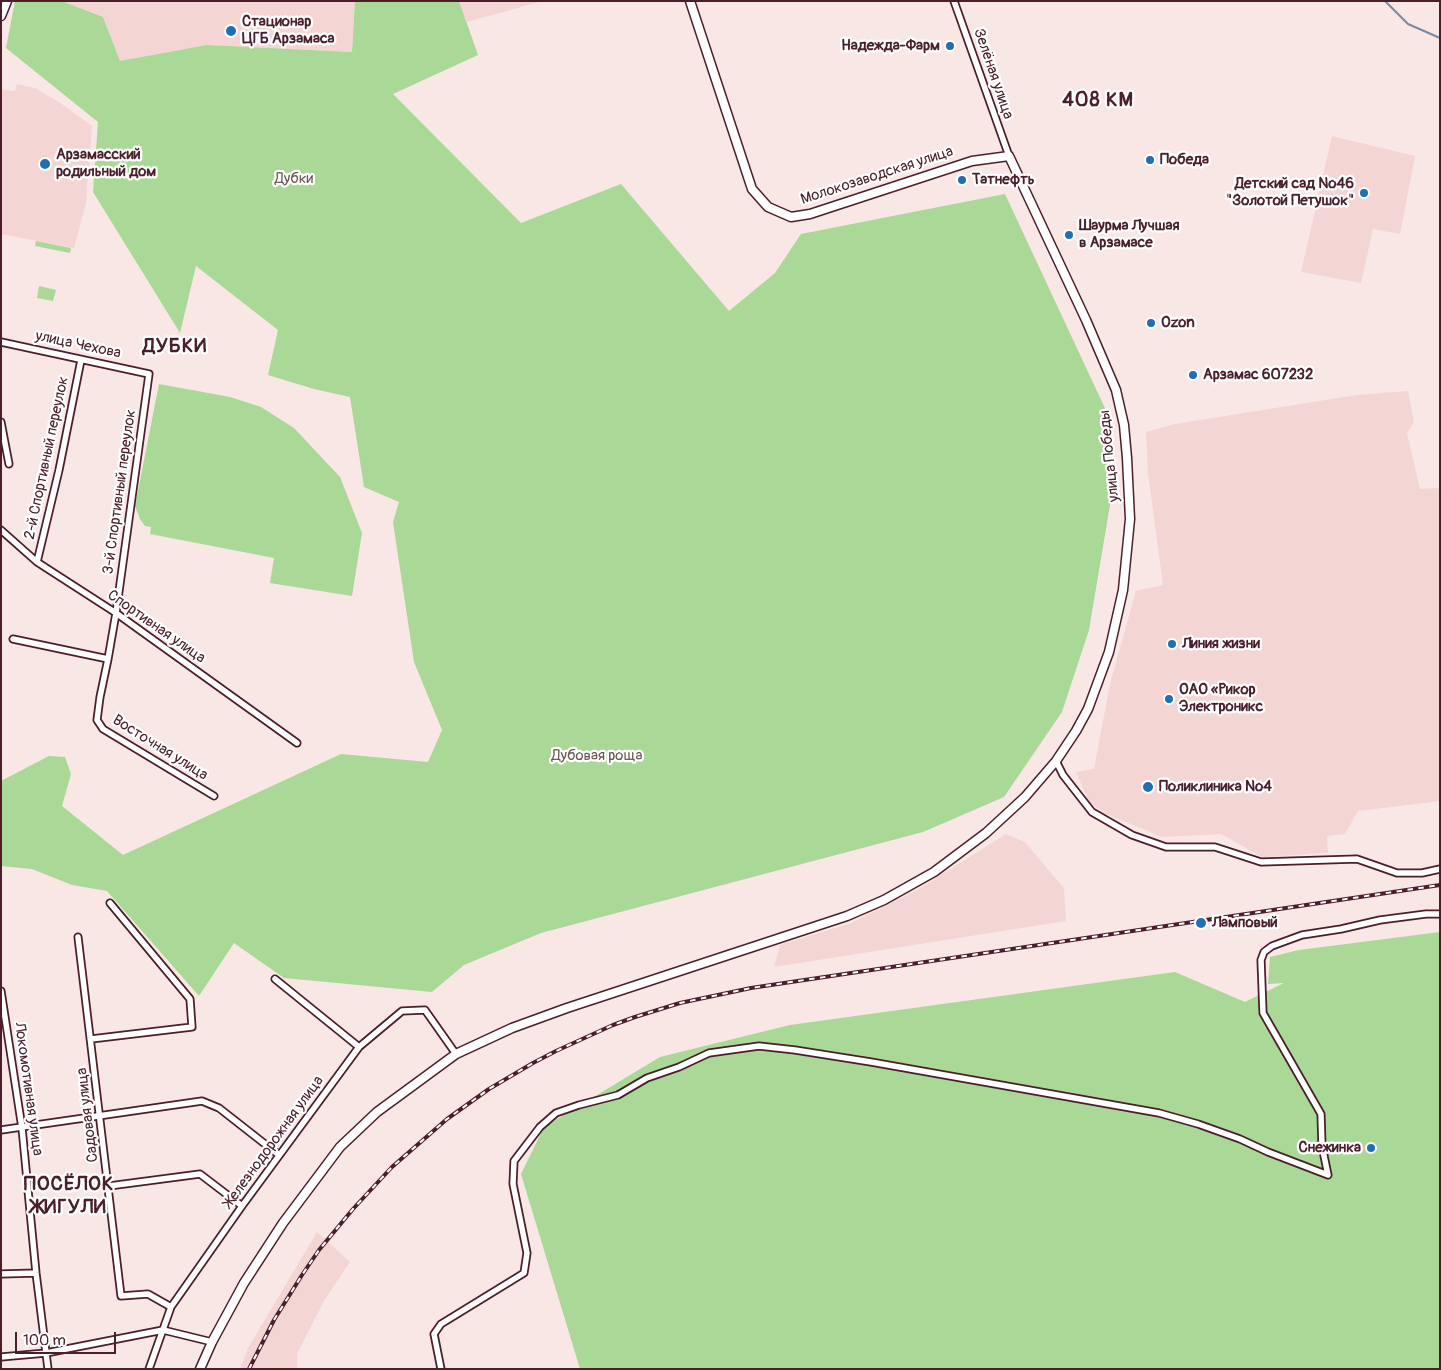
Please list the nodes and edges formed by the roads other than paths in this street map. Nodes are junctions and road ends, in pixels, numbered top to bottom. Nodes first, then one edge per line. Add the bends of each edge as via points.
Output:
1 (7, 1) edge
2 (690, 1) edge
3 (954, 1) edge
4 (1, 16) edge
5 (1009, 156) junction
6 (1, 342) edge
7 (81, 360) junction
8 (150, 374) joint
9 (1, 422) edge
10 (9, 464) dead end
11 (1, 530) edge
12 (37, 562) junction
13 (116, 614) junction
14 (13, 639) dead end
15 (108, 659) junction
16 (297, 743) dead end
17 (1056, 761) junction
18 (214, 796) dead end
19 (1440, 869) edge
20 (110, 903) dead end
21 (1440, 914) edge
22 (78, 937) dead end
23 (275, 980) dead end
24 (1, 991) edge
25 (4, 1026) edge
26 (92, 1039) junction
27 (359, 1048) junction
28 (456, 1054) junction
29 (100, 1116) junction
30 (22, 1128) junction
31 (1, 1130) edge
32 (279, 1155) junction
33 (109, 1186) junction
34 (242, 1206) junction
35 (36, 1273) junction
36 (1, 1274) edge
37 (171, 1307) junction
38 (164, 1330) junction
39 (212, 1342) junction
40 (46, 1353) junction
41 (1, 1357) edge
42 (48, 1369) edge
43 (149, 1369) edge
44 (200, 1369) edge
45 (441, 1369) edge

1 - 4 street
2 - 5 street, Молокозаводская улица via 752,189 768,207 791,217 810,214 972,161
3 - 5 street, Зелёная улица
5 - 17 street, улица Победы via 1116,390 1127,458 1130,519 1123,590 1110,652 1088,709
6 - 7 street, улица Чехова
7 - 8 street, улица Чехова
7 - 12 street, 2-й Спортивный переулок
8 - 13 street, 3-й Спортивный переулок
9 - 10 street
11 - 12 street, Спортивная улица
12 - 13 street, Спортивная улица
13 - 15 street, Восточная улица
13 - 16 street, Спортивная улица
14 - 15 street
15 - 18 street, Восточная улица via 97,720 103,729
17 - 19 street via 1092,812 1132,835 1166,847 1215,847 1261,862 1357,859 1397,873
17 - 28 street, улица Победы via 1025,797 986,832 934,872 884,900 847,916 535,1019
20 - 26 street via 190,998 192,1027
21 - 45 street via 1380,920 1302,935 1264,952 1261,960 1263,1013 1321,1114 1322,1146 1328,1176 1240,1139 1159,1114 795,1050 759,1046 709,1053 647,1078 618,1095 556,1114 540,1127 514,1161 513,1184 527,1252 524,1273 441,1324 434,1334
22 - 26 street, Садовая улица
23 - 27 street
24 - 25 street, Локомотивная улица
25 - 30 street, Локомотивная улица
26 - 29 street, Садовая улица
27 - 28 street, Железнодорожная улица via 402,1011 425,1010
27 - 32 street, Железнодорожная улица
28 - 39 street, улица Победы via 377,1112 340,1148 283,1223 244,1283
29 - 30 street
29 - 32 street via 202,1101 219,1108
29 - 33 street, Садовая улица
30 - 31 street
30 - 35 street, Локомотивная улица
32 - 34 street, Железнодорожная улица
33 - 34 street via 200,1174
33 - 37 street, Садовая улица via 122,1296 148,1294
34 - 37 street, Железнодорожная улица
35 - 36 street
35 - 40 street, Локомотивная улица
37 - 38 street, Железнодорожная улица
38 - 39 street
38 - 40 street
38 - 43 street, Железнодорожная улица
39 - 44 street, улица Победы
40 - 41 street
40 - 42 street, Локомотивная улица

